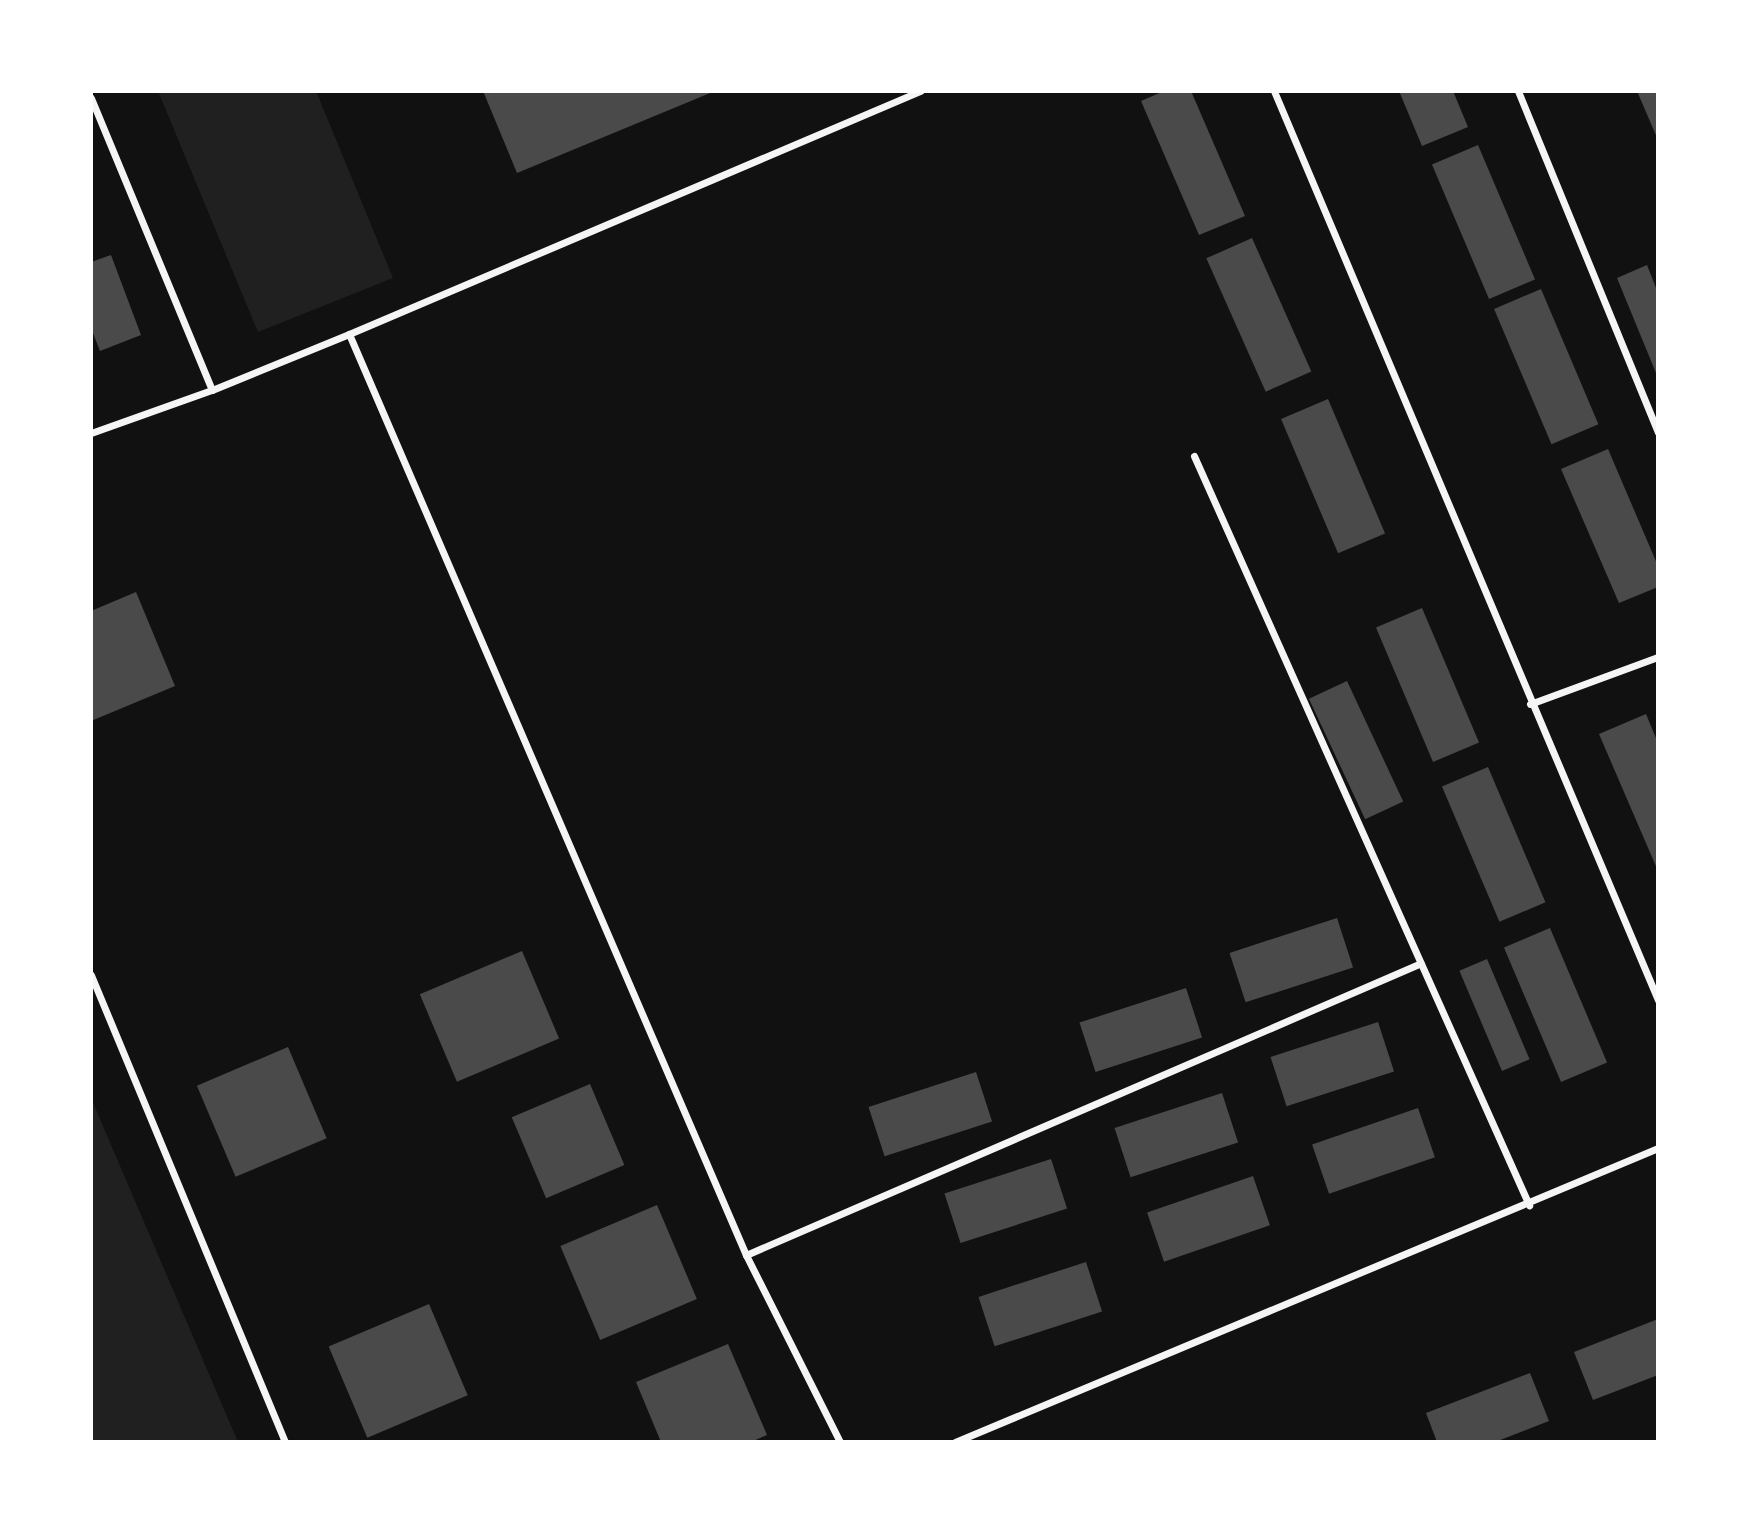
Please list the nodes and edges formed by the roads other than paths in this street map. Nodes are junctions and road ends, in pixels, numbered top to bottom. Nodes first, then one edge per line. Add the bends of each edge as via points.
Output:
1 (920, 91) edge
2 (1274, 91) edge
3 (1518, 91) edge
4 (91, 98) edge
5 (349, 334) junction
6 (212, 390) junction
7 (1658, 432) edge
8 (91, 433) edge
9 (1194, 456) dead end
10 (1658, 657) edge
11 (1530, 704) junction
12 (1421, 963) junction
13 (91, 975) edge
14 (1658, 1000) edge
15 (1658, 1148) edge
16 (1529, 1205) junction
17 (746, 1255) junction
18 (285, 1442) edge
19 (840, 1442) edge
20 (955, 1442) edge

1 - 5 street
2 - 11 street
3 - 7 street
4 - 6 street
5 - 6 street
5 - 17 street
6 - 8 street
9 - 12 street
10 - 11 street
11 - 14 street
12 - 16 street
12 - 17 street
13 - 18 street
15 - 16 street
16 - 20 street
17 - 19 street

